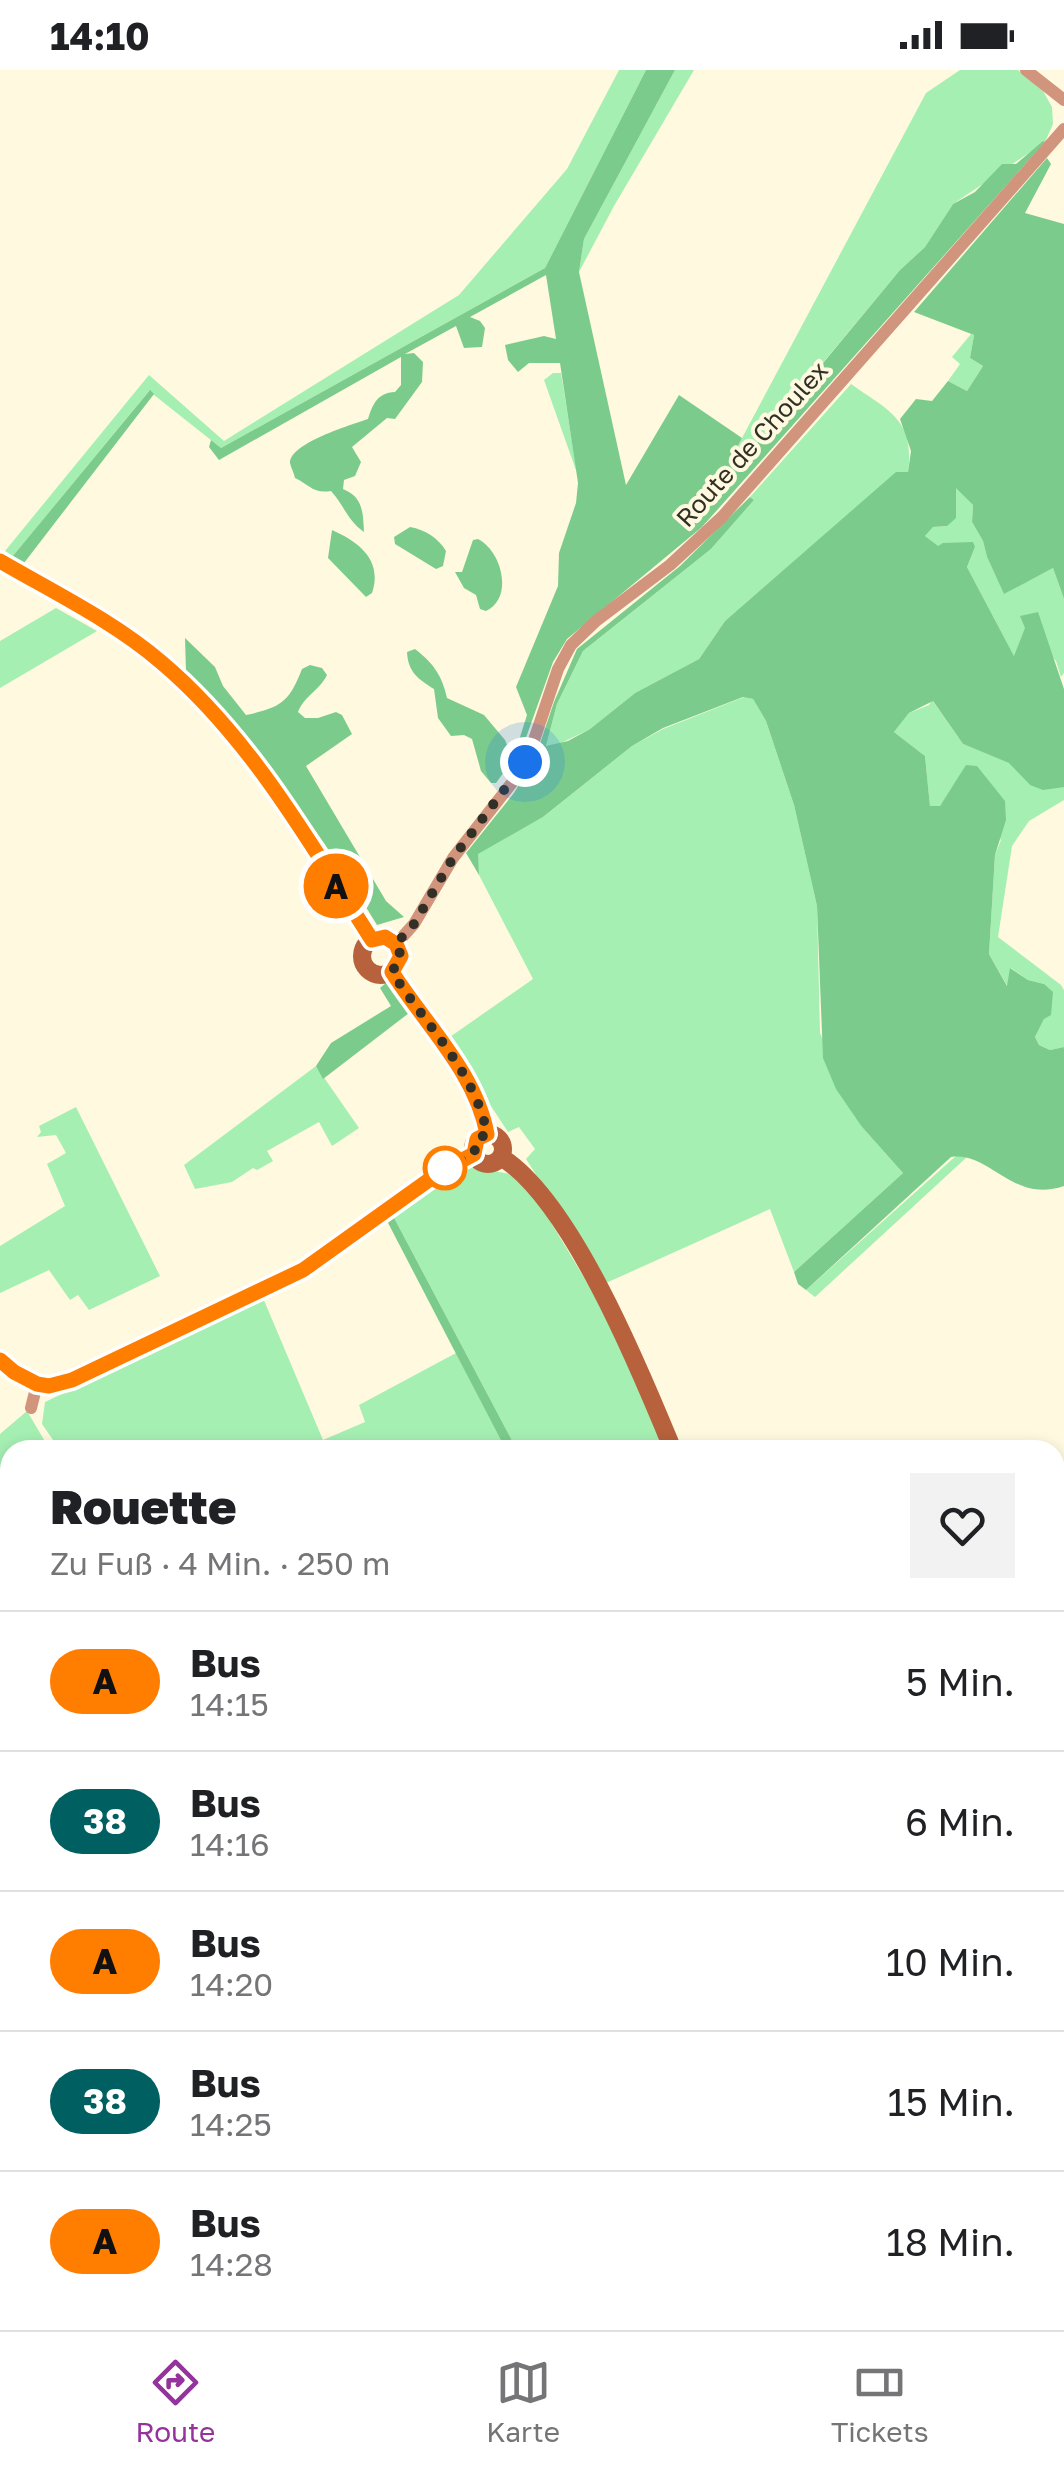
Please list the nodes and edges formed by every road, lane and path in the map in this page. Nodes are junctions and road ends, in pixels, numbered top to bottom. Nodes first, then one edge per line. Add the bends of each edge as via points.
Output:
1 (1026, 70) edge
2 (1064, 100) edge
3 (1064, 129) edge
4 (0, 562) edge
5 (372, 940) junction
6 (396, 944) junction
7 (392, 972) junction
8 (487, 1134) junction
9 (474, 1154) junction
10 (501, 1157) junction
11 (0, 1360) edge
12 (37, 1384) junction
13 (31, 1408) dead end
14 (669, 1440) edge

1 - 2 street
3 - 6 street, Route de Choulex via 722,516 576,638 518,775
4 - 5 street via 127,636 198,696 257,766
5 - 6 street via 385,937
5 - 7 street via 363,950 367,969
6 - 7 street via 401,956
7 - 8 street via 470,1088
8 - 9 street via 477,1139
8 - 10 street via 498,1139
9 - 10 street via 490,1164
9 - 12 street via 303,1270 72,1380
10 - 14 street via 532,1182 582,1258
11 - 12 street
12 - 13 street

